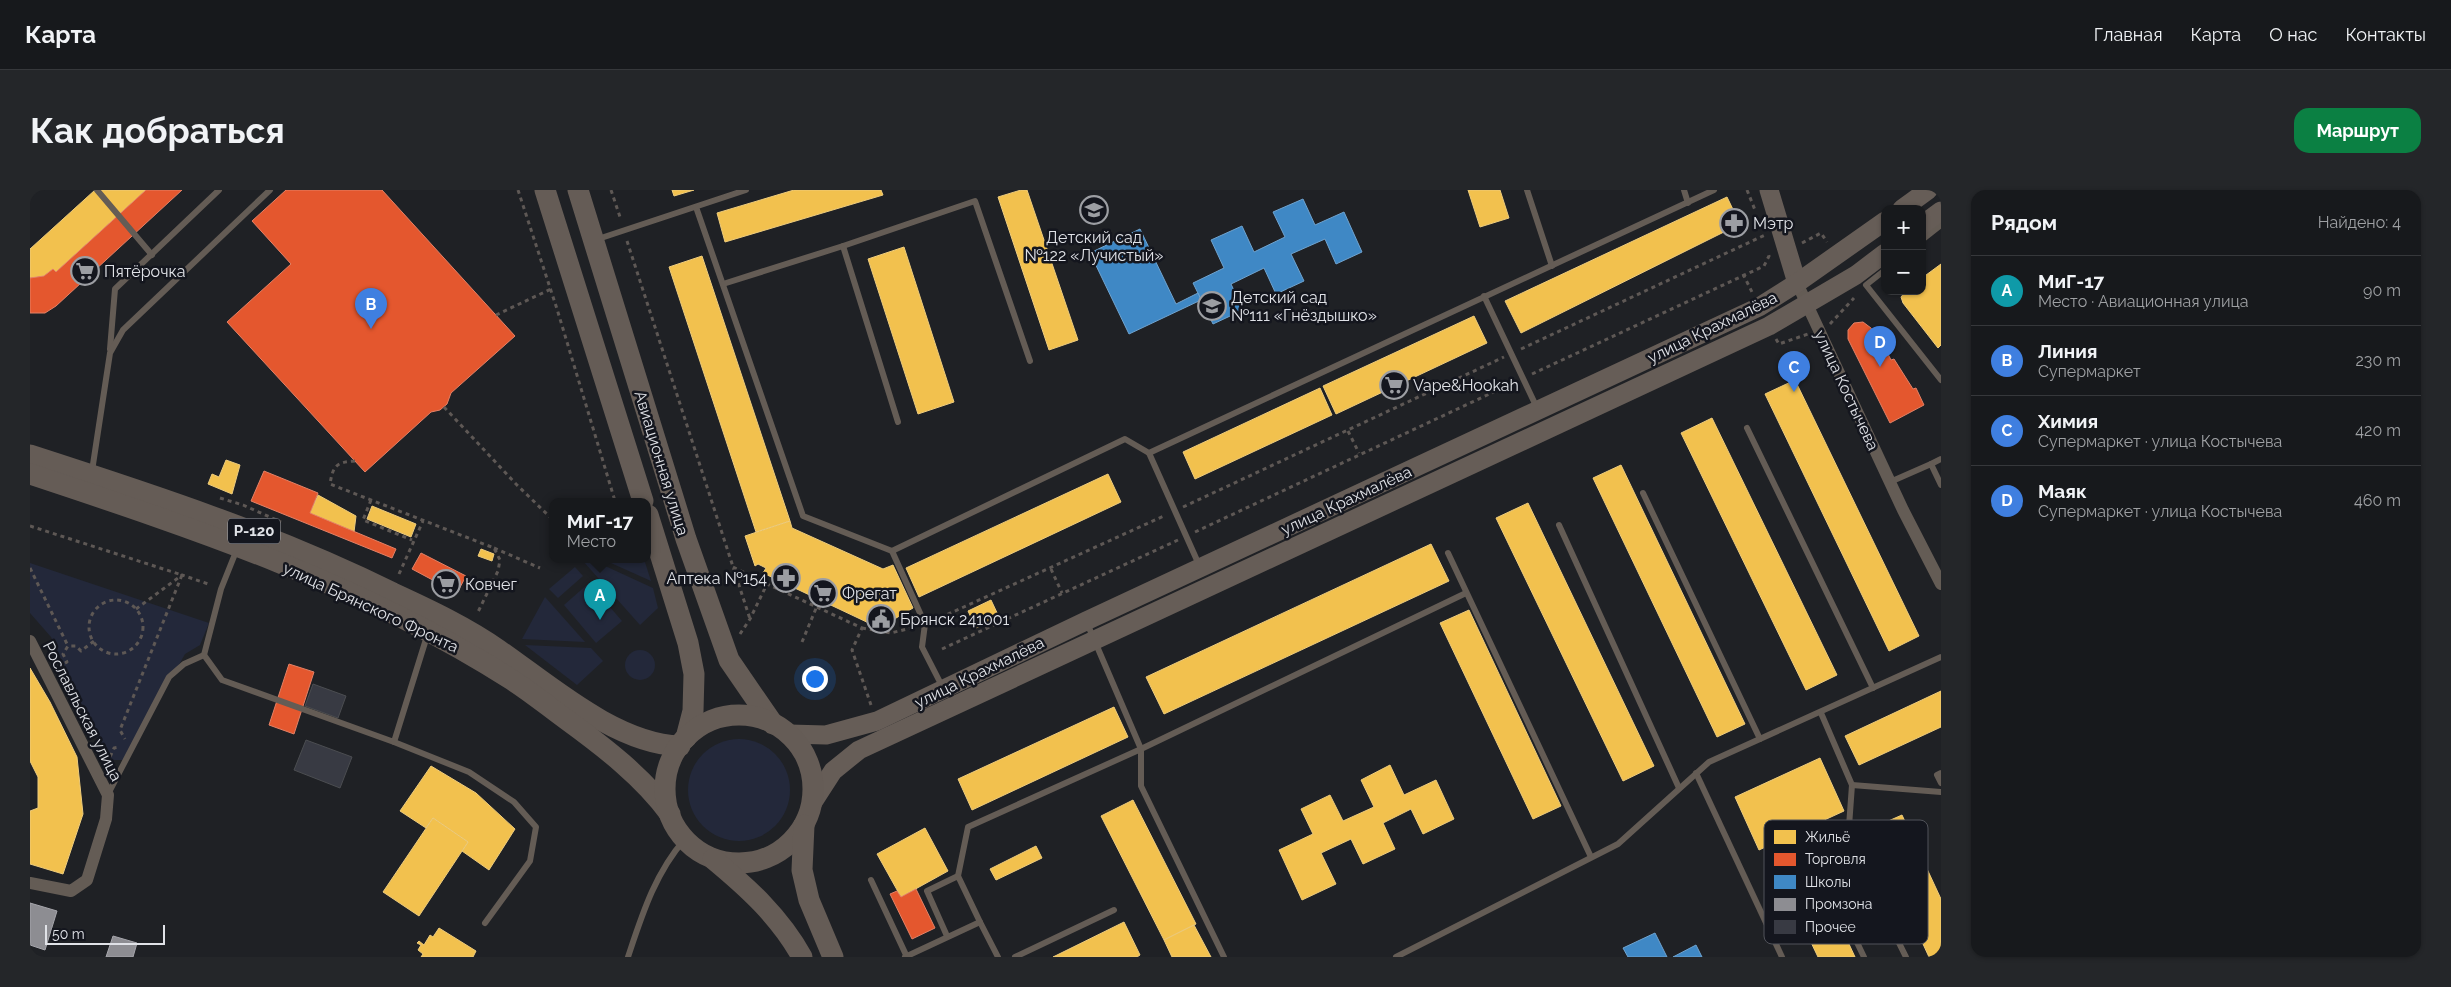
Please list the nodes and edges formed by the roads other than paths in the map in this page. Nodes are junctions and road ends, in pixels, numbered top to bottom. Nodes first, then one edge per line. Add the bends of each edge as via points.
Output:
1 (97, 190) edge
2 (219, 190) edge
3 (270, 190) edge
4 (545, 190) edge
5 (578, 190) edge
6 (716, 190) edge
7 (746, 190) edge
8 (1527, 190) edge
9 (1684, 190) edge
10 (1714, 190) edge
11 (1769, 190) edge
12 (1928, 190) edge
13 (718, 198) junction
14 (1688, 202) junction
15 (1907, 205) edge
16 (696, 207) junction
17 (1941, 211) edge
18 (1926, 222) edge
19 (1881, 224) edge
20 (1941, 225) edge
21 (1926, 237) edge
22 (594, 240) junction
23 (843, 246) junction
24 (152, 254) junction
25 (1881, 256) edge
26 (1552, 266) junction
27 (1881, 273) edge
28 (1797, 283) junction
29 (723, 284) junction
30 (1484, 296) junction
31 (1806, 304) junction
32 (110, 353) junction
33 (1030, 361) dead end
34 (1941, 380) edge
35 (1538, 411) junction
36 (898, 422) dead end
37 (1747, 428) dead end
38 (1149, 453) junction
39 (30, 455) edge
40 (1941, 459) edge
41 (1931, 464) junction
42 (30, 474) edge
43 (1890, 482) junction
44 (88, 484) junction
45 (1941, 485) edge
46 (1643, 493) dead end
47 (642, 498) edge
48 (651, 525) edge
49 (1559, 525) dead end
50 (239, 546) junction
51 (892, 551) junction
52 (1448, 553) dead end
53 (1200, 568) junction
54 (1941, 584) edge
55 (1466, 593) junction
56 (1086, 621) junction
57 (432, 623) junction
58 (1094, 640) junction
59 (30, 642) edge
60 (204, 655) junction
61 (1941, 657) edge
62 (1873, 688) junction
63 (943, 689) junction
64 (1821, 712) junction
65 (781, 729) junction
66 (1760, 739) junction
67 (394, 742) junction
68 (683, 742) junction
69 (1141, 749) junction
70 (1696, 773) junction
71 (1941, 773) edge
72 (1941, 783) edge
73 (1852, 785) junction
74 (1679, 788) junction
75 (1941, 792) edge
76 (108, 795) junction
77 (813, 802) junction
78 (670, 814) junction
79 (1849, 820) edge
80 (804, 825) junction
81 (685, 839) junction
82 (1591, 857) junction
83 (711, 858) junction
84 (958, 876) junction
85 (871, 880) dead end
86 (30, 883) edge
87 (1114, 910) dead end
88 (1764, 918) edge
89 (980, 922) junction
90 (486, 923) dead end
91 (947, 936) junction
92 (1776, 944) edge
93 (1858, 944) edge
94 (1900, 944) edge
95 (628, 957) edge
96 (802, 957) edge
97 (833, 957) edge
98 (906, 957) edge
99 (998, 957) edge
100 (1015, 957) edge
101 (1224, 957) edge
102 (1396, 957) edge
103 (1782, 957) edge
104 (1864, 957) edge
105 (1906, 957) edge

1 - 24 lane
2 - 24 lane
3 - 32 lane via 123,330
4 - 47 main road, Авиационная улица
5 - 22 main road, Авиационная улица
6 - 13 lane
7 - 13 lane
8 - 26 lane
9 - 14 lane
10 - 14 lane
11 - 28 main road, улица Костычева
12 - 15 main road
13 - 16 lane
14 - 26 lane
16 - 22 lane
16 - 29 lane
17 - 18 main road
19 - 28 main road, улица Крахмалёва
20 - 21 lane
22 - 65 main road, Авиационная улица via 686,539 729,660
23 - 29 lane
23 - 33 lane via 975,202
23 - 36 lane
24 - 32 lane via 115,289
25 - 31 main road, улица Крахмалёва via 1856,275
26 - 30 lane
27 - 34 lane via 1866,285
28 - 31 street, улица Костычева
28 - 35 main road, улица Крахмалёва via 1759,307
29 - 51 lane via 803,516
30 - 35 lane
30 - 38 lane
31 - 43 street, улица Костычева
31 - 58 main road, улица Крахмалёва via 1769,326
32 - 44 lane
35 - 53 main road, улица Крахмалёва
37 - 62 lane
38 - 51 lane via 1125,439
38 - 53 lane
39 - 44 main road, улица Брянского Фронта / Р-120
40 - 41 lane
41 - 43 lane
41 - 45 lane
42 - 44 main road, улица Брянского Фронта
43 - 54 street, улица Костычева
44 - 50 main road, улица Брянского Фронта
44 - 57 main road, улица Брянского Фронта / Р-120 via 252,530 366,579
46 - 66 lane
48 - 68 main road, Авиационная улица via 688,643 694,674 693,711
49 - 74 lane
50 - 57 main road, улица Брянского Фронта via 367,600
50 - 60 lane via 221,589
51 - 63 lane via 924,624 922,647
52 - 55 lane
53 - 56 main road, улица Крахмалёва
55 - 69 lane
55 - 82 lane
56 - 58 lane
56 - 63 main road, улица Крахмалёва
57 - 67 lane
57 - 68 main road, улица Брянского Фронта / Р-120 via 473,622 599,719 639,740 662,745
57 - 78 main road, улица Брянского Фронта via 590,737 655,793
58 - 69 lane
58 - 77 main road, улица Крахмалёва via 859,750 833,771
59 - 76 street, Рославльская улица
60 - 67 lane via 222,680
60 - 76 lane via 184,664 169,677
61 - 62 lane
62 - 64 lane
63 - 65 main road, улица Крахмалёва via 878,721 826,734
64 - 66 lane
64 - 73 lane
65 - 68 main road via 751,716 727,716 705,724
65 - 77 main road via 804,753 813,777
66 - 70 lane via 1709,762
67 - 90 lane via 469,772 514,802 536,827 530,861
68 - 78 main road via 671,762 666,779
69 - 84 lane via 968,827
69 - 101 lane via 1141,786
70 - 74 lane
70 - 88 lane
71 - 72 lane via 1937,775
73 - 75 lane
73 - 79 lane
74 - 82 lane via 1618,844
76 - 86 street via 106,819 87,880 71,891
77 - 80 main road
78 - 81 main road
80 - 83 main road via 792,842 774,855 760,860 732,863
80 - 97 main road via 802,870 820,929
81 - 83 main road
81 - 95 lane via 662,870
82 - 102 lane
83 - 96 main road via 751,890 775,917
84 - 89 lane
84 - 91 lane via 927,891
85 - 98 lane
87 - 100 lane
89 - 91 lane
89 - 99 lane
91 - 98 lane
92 - 103 lane
93 - 104 lane
94 - 105 lane

